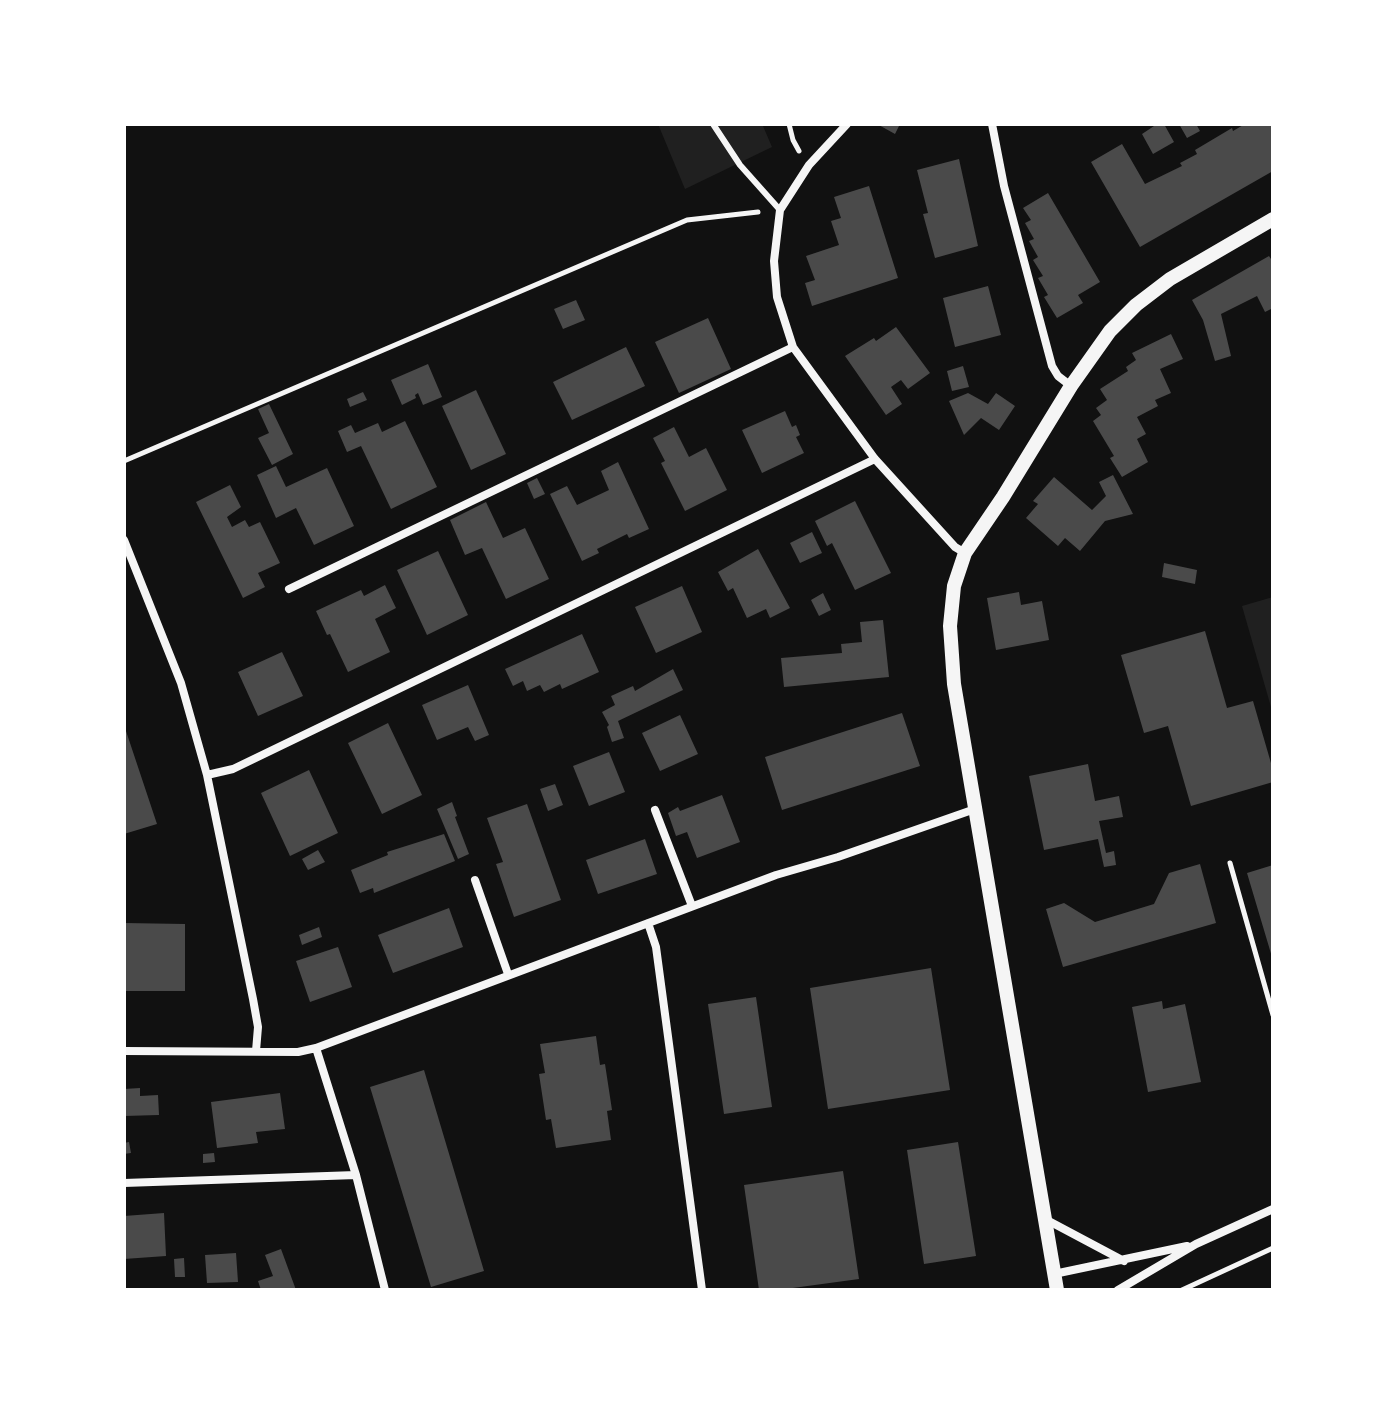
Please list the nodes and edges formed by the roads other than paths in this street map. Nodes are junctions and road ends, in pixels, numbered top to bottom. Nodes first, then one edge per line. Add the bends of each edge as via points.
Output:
1 (713, 124) edge
2 (847, 124) edge
3 (992, 124) edge
4 (780, 210) junction
5 (1273, 219) edge
6 (793, 347) junction
7 (1071, 386) junction
8 (875, 459) junction
9 (124, 540) edge
10 (965, 553) junction
11 (289, 589) dead end
12 (207, 775) junction
13 (975, 809) junction
14 (655, 810) dead end
15 (475, 880) dead end
16 (692, 906) junction
17 (648, 923) junction
18 (508, 974) junction
19 (316, 1048) junction
20 (124, 1051) edge
21 (256, 1051) junction
22 (356, 1175) junction
23 (124, 1183) edge
24 (1273, 1209) edge
25 (1045, 1219) junction
26 (1196, 1244) junction
27 (1125, 1261) junction
28 (1054, 1274) junction
29 (385, 1290) edge
30 (702, 1290) edge
31 (1057, 1290) edge
32 (1118, 1290) edge

1 - 4 lane
2 - 4 street via 809,165
3 - 7 street via 1052,366
4 - 6 street via 774,261 777,297
5 - 7 street via 1136,305 1110,331
6 - 8 street
6 - 11 street
7 - 10 street
8 - 10 street
8 - 12 street via 233,769
9 - 12 street via 181,683
10 - 13 street via 954,586 950,626
12 - 21 street via 258,1027
13 - 16 street
13 - 25 street
14 - 16 street
15 - 18 street
16 - 17 street
17 - 18 street
17 - 30 street via 656,947
18 - 19 street
19 - 21 street
19 - 22 street
20 - 21 street
22 - 23 street
22 - 29 street
24 - 26 street
25 - 27 street
25 - 28 street
26 - 27 street
26 - 32 street
27 - 28 street
28 - 31 street

